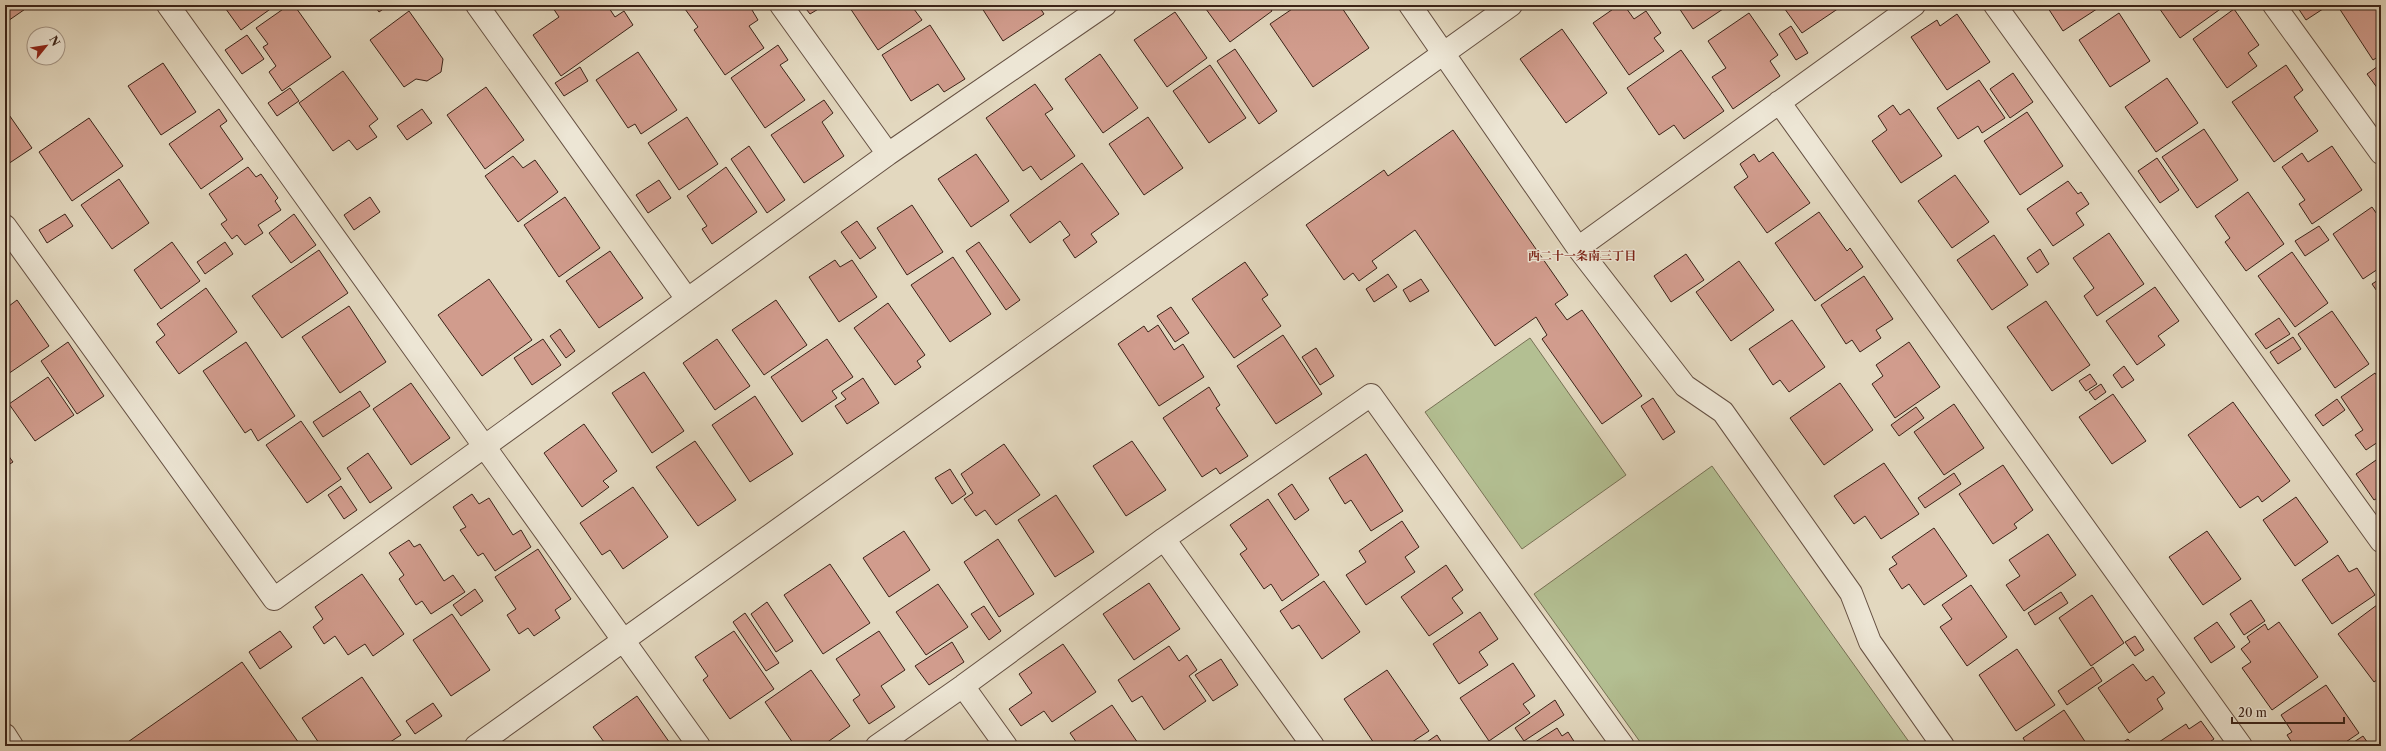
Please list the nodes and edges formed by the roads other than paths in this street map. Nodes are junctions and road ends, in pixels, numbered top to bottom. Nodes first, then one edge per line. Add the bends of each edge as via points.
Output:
1 (168, 5) edge
2 (477, 5) edge
3 (781, 5) edge
4 (1410, 5) edge
5 (1511, 5) edge
6 (1914, 5) edge
7 (1995, 5) edge
8 (2274, 5) edge
9 (1096, 8) edge
10 (1443, 54) junction
11 (1778, 102) junction
12 (2381, 153) edge
13 (888, 154) junction
14 (5, 226) edge
15 (1578, 248) junction
16 (687, 299) junction
17 (484, 446) junction
18 (1164, 539) junction
19 (2381, 541) edge
20 (622, 641) junction
21 (963, 686) junction
22 (5, 735) edge
23 (12, 746) edge
24 (476, 746) edge
25 (699, 746) edge
26 (877, 746) edge
27 (1006, 746) edge
28 (1313, 746) edge
29 (1623, 746) edge
30 (1943, 746) edge
31 (2241, 746) edge

1 - 17 street
2 - 16 street
3 - 13 street
4 - 10 street
5 - 10 street
6 - 11 street
7 - 19 street
8 - 12 street
9 - 13 street
10 - 15 street
10 - 20 street
11 - 15 street
11 - 31 street
13 - 16 street
14 - 17 street via 274,599
15 - 30 street via 1685,386 1723,412 1850,593 1870,642
16 - 17 street
17 - 20 street
18 - 21 street
18 - 28 street
18 - 29 street via 1371,395
20 - 24 street
20 - 25 street
21 - 26 street
21 - 27 street
22 - 23 street

